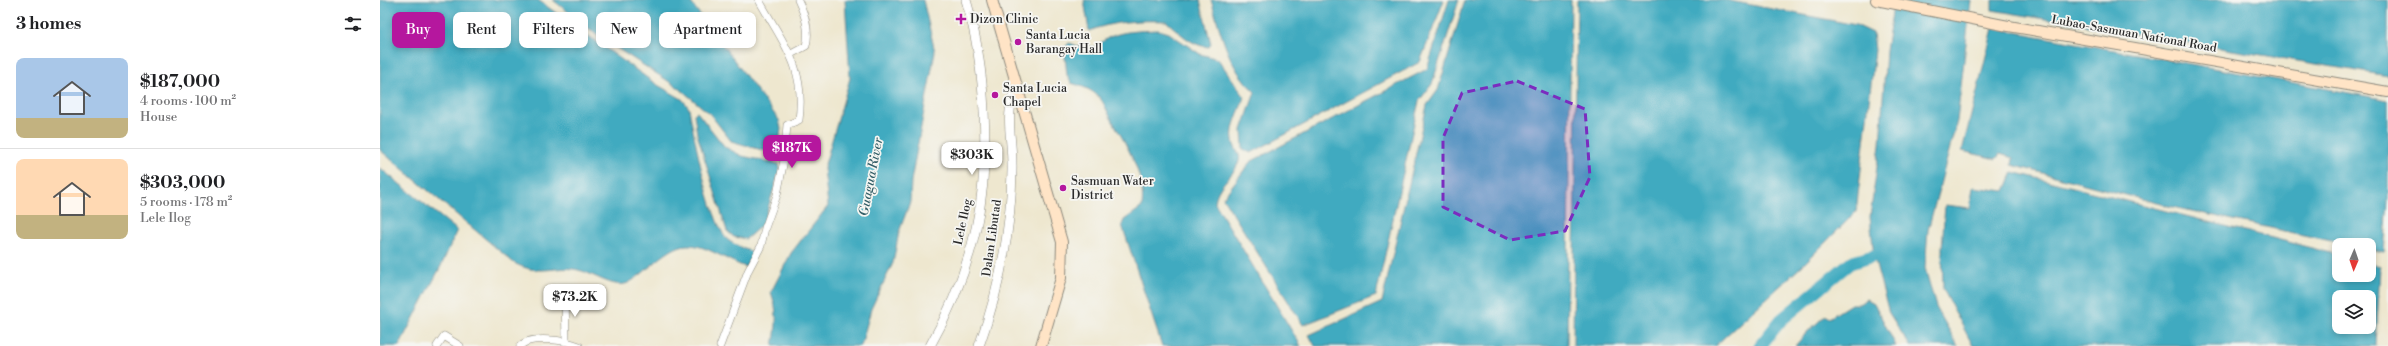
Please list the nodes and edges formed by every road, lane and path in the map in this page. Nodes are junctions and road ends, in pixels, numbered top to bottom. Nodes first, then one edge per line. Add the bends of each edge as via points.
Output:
1 (759, 0) edge
2 (798, 0) edge
3 (966, 0) edge
4 (992, 0) edge
5 (1876, 0) edge
6 (791, 54) junction
7 (1017, 84) junction
8 (2388, 92) edge
9 (565, 294) dead end
10 (566, 341) junction
11 (437, 346) edge
12 (460, 346) edge
13 (520, 346) edge
14 (579, 346) edge
15 (720, 346) edge
16 (930, 346) edge
17 (979, 346) edge
18 (1041, 346) edge

1 - 6 street
2 - 6 street via 807,22 808,37 806,46
3 - 16 street, Lele Ilog via 976,30 984,118 980,205 976,229 957,291
4 - 7 main road
5 - 8 main road, Lubao-Sasmuan National Road via 2003,25
6 - 15 street via 800,84 799,120 787,125 777,195 761,246 748,271
7 - 17 street, Dalan Libutad via 1010,101 1012,170 1002,261
7 - 18 main road via 1062,242 1061,278
9 - 10 street
10 - 13 street via 536,340 524,342
10 - 14 street
11 - 12 street via 444,336

